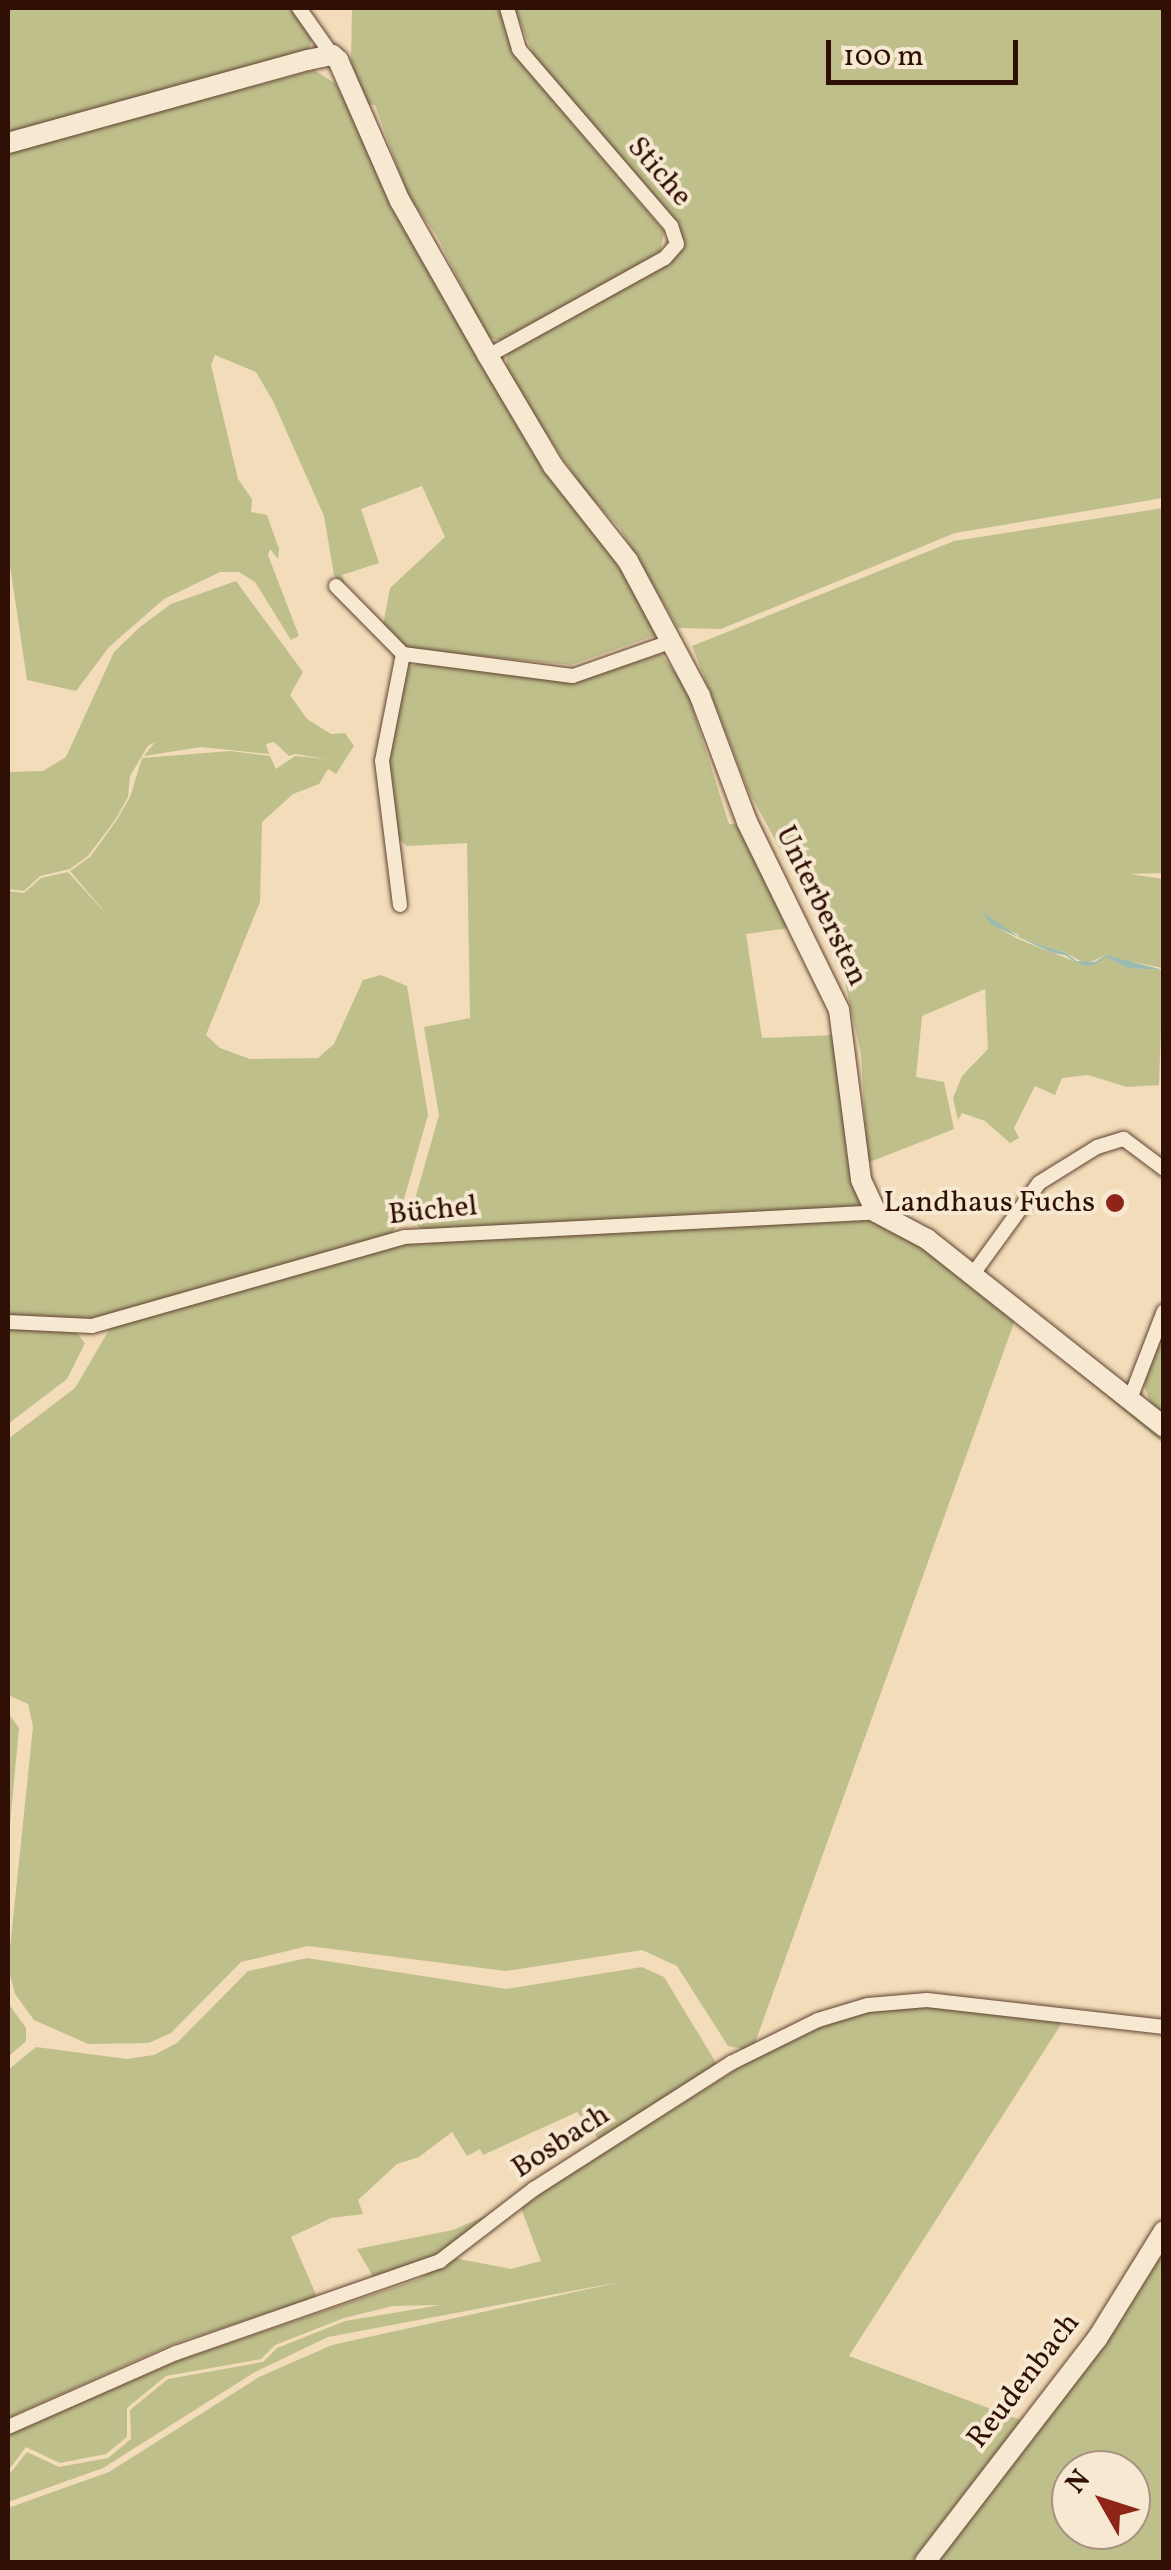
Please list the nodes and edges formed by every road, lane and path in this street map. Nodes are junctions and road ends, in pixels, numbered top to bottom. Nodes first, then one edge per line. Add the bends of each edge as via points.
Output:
1 (299, 8) edge
2 (507, 8) edge
3 (332, 54) junction
4 (8, 143) edge
5 (488, 356) junction
6 (336, 586) dead end
7 (673, 640) junction
8 (403, 654) junction
9 (400, 905) dead end
10 (1164, 1169) edge
11 (876, 1212) junction
12 (973, 1274) junction
13 (1164, 1311) edge
14 (8, 1322) edge
15 (1130, 1399) junction
16 (1164, 1426) edge
17 (1164, 2027) edge
18 (1164, 2232) edge
19 (8, 2428) edge
20 (926, 2562) edge

1 - 3 street
2 - 5 street, Stiche via 518,49 671,226 677,244 665,258
3 - 4 street
3 - 5 street, Unterbersten via 400,201
5 - 7 street, Unterbersten via 553,466 628,561
6 - 8 street
7 - 8 street via 573,676
7 - 11 street, Unterbersten via 747,822 839,1010 862,1180
8 - 9 street via 382,761
10 - 12 street via 1124,1139 1097,1147 1040,1183
11 - 12 street
11 - 14 street, Büchel via 405,1237 92,1326
12 - 15 street
13 - 15 street
15 - 16 street
17 - 19 street, Bosbach via 927,2000 818,2020 731,2063 534,2189 440,2262 176,2353
18 - 20 street, Reudenbach via 1097,2339

